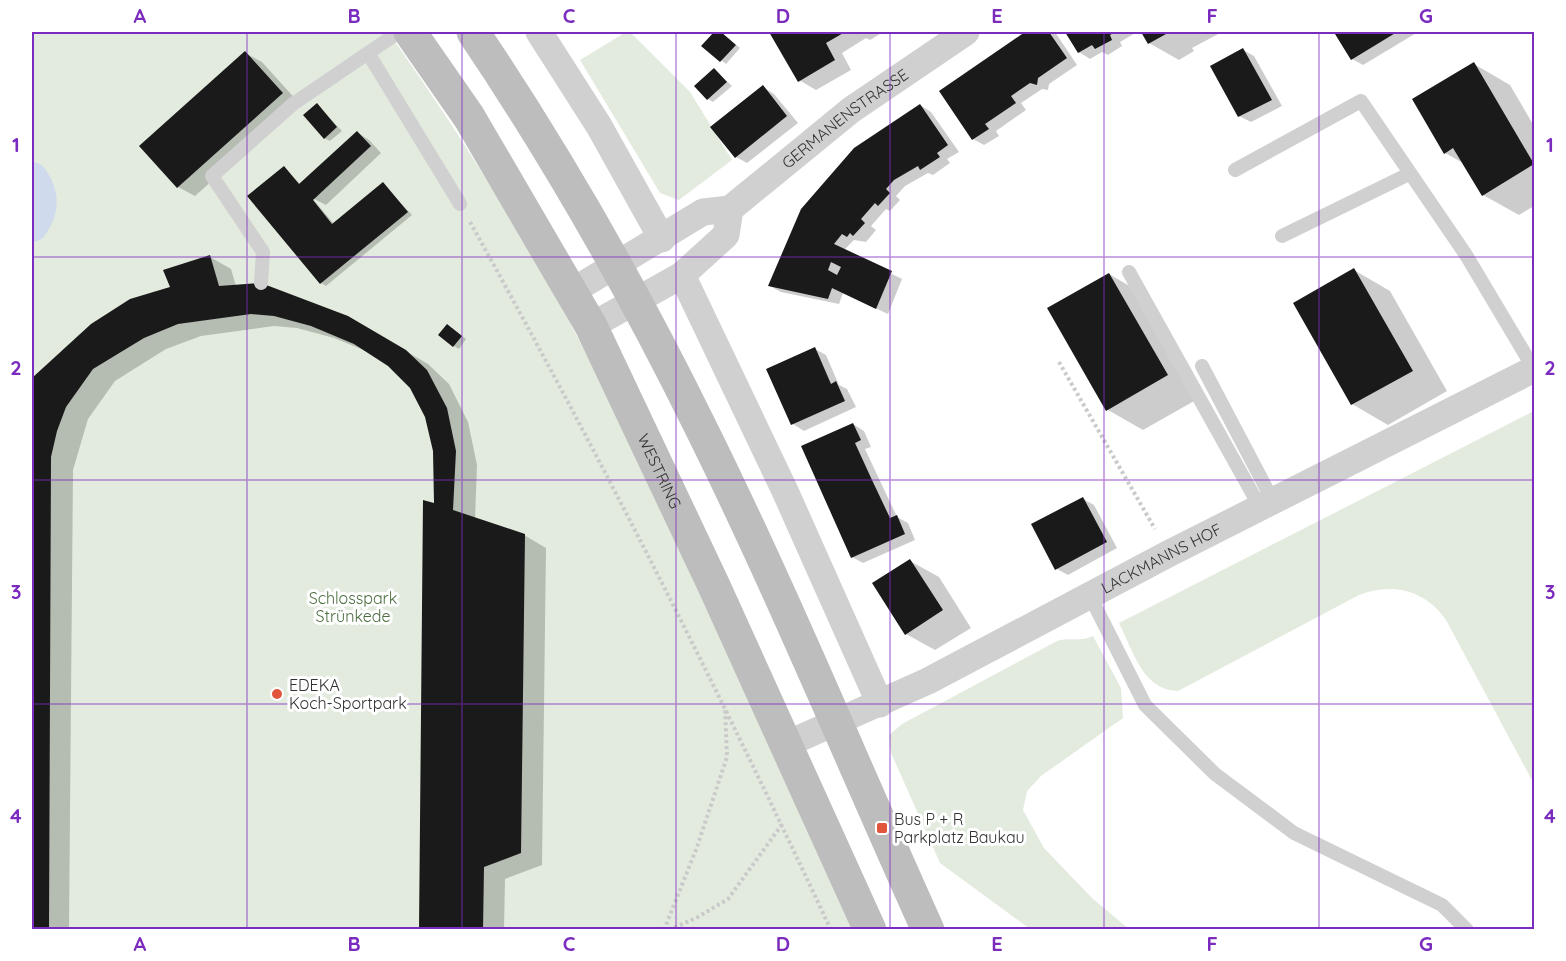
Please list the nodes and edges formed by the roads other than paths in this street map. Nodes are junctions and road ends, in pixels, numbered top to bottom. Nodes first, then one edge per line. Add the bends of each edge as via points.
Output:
1 (399, 32) edge
2 (410, 32) edge
3 (473, 32) edge
4 (539, 32) edge
5 (966, 32) edge
6 (368, 53) junction
7 (1235, 170) dead end
8 (1409, 174) junction
9 (460, 204) road end
10 (730, 209) junction
11 (1282, 236) dead end
12 (662, 239) junction
13 (617, 266) junction
14 (1129, 273) dead end
15 (682, 276) junction
16 (261, 283) dead end
17 (571, 292) junction
18 (636, 301) junction
19 (591, 326) junction
20 (1202, 366) dead end
21 (1534, 369) edge
22 (1266, 504) junction
23 (1090, 596) junction
24 (880, 704) junction
25 (835, 724) junction
26 (787, 744) junction
27 (870, 930) edge
28 (927, 930) edge
29 (1467, 930) edge

1 - 6 lane
2 - 17 main road, WESTRING via 469,117
3 - 13 main road via 528,114
4 - 12 street via 599,126
5 - 10 street, GERMANENSTRASSE via 851,110
6 - 9 lane
6 - 16 lane via 293,104 212,176 263,252
7 - 8 lane via 1361,101
8 - 11 lane
8 - 21 lane via 1466,255
10 - 12 street, GERMANENSTRASSE via 704,212
10 - 15 street via 726,235
12 - 13 street, GERMANENSTRASSE
13 - 17 street, GERMANENSTRASSE
13 - 18 main road
14 - 22 lane
15 - 18 street
15 - 24 street via 785,491
17 - 19 main road, WESTRING
18 - 19 street
18 - 25 main road via 701,428
19 - 26 main road, WESTRING
20 - 22 lane
21 - 22 street, LACKMANNS HOF
22 - 23 street, LACKMANNS HOF
23 - 24 street, LACKMANNS HOF
23 - 29 lane via 1145,705 1215,774 1294,832 1443,905
24 - 25 street, LACKMANNS HOF
25 - 26 street, LACKMANNS HOF
25 - 28 main road
26 - 27 main road, WESTRING

